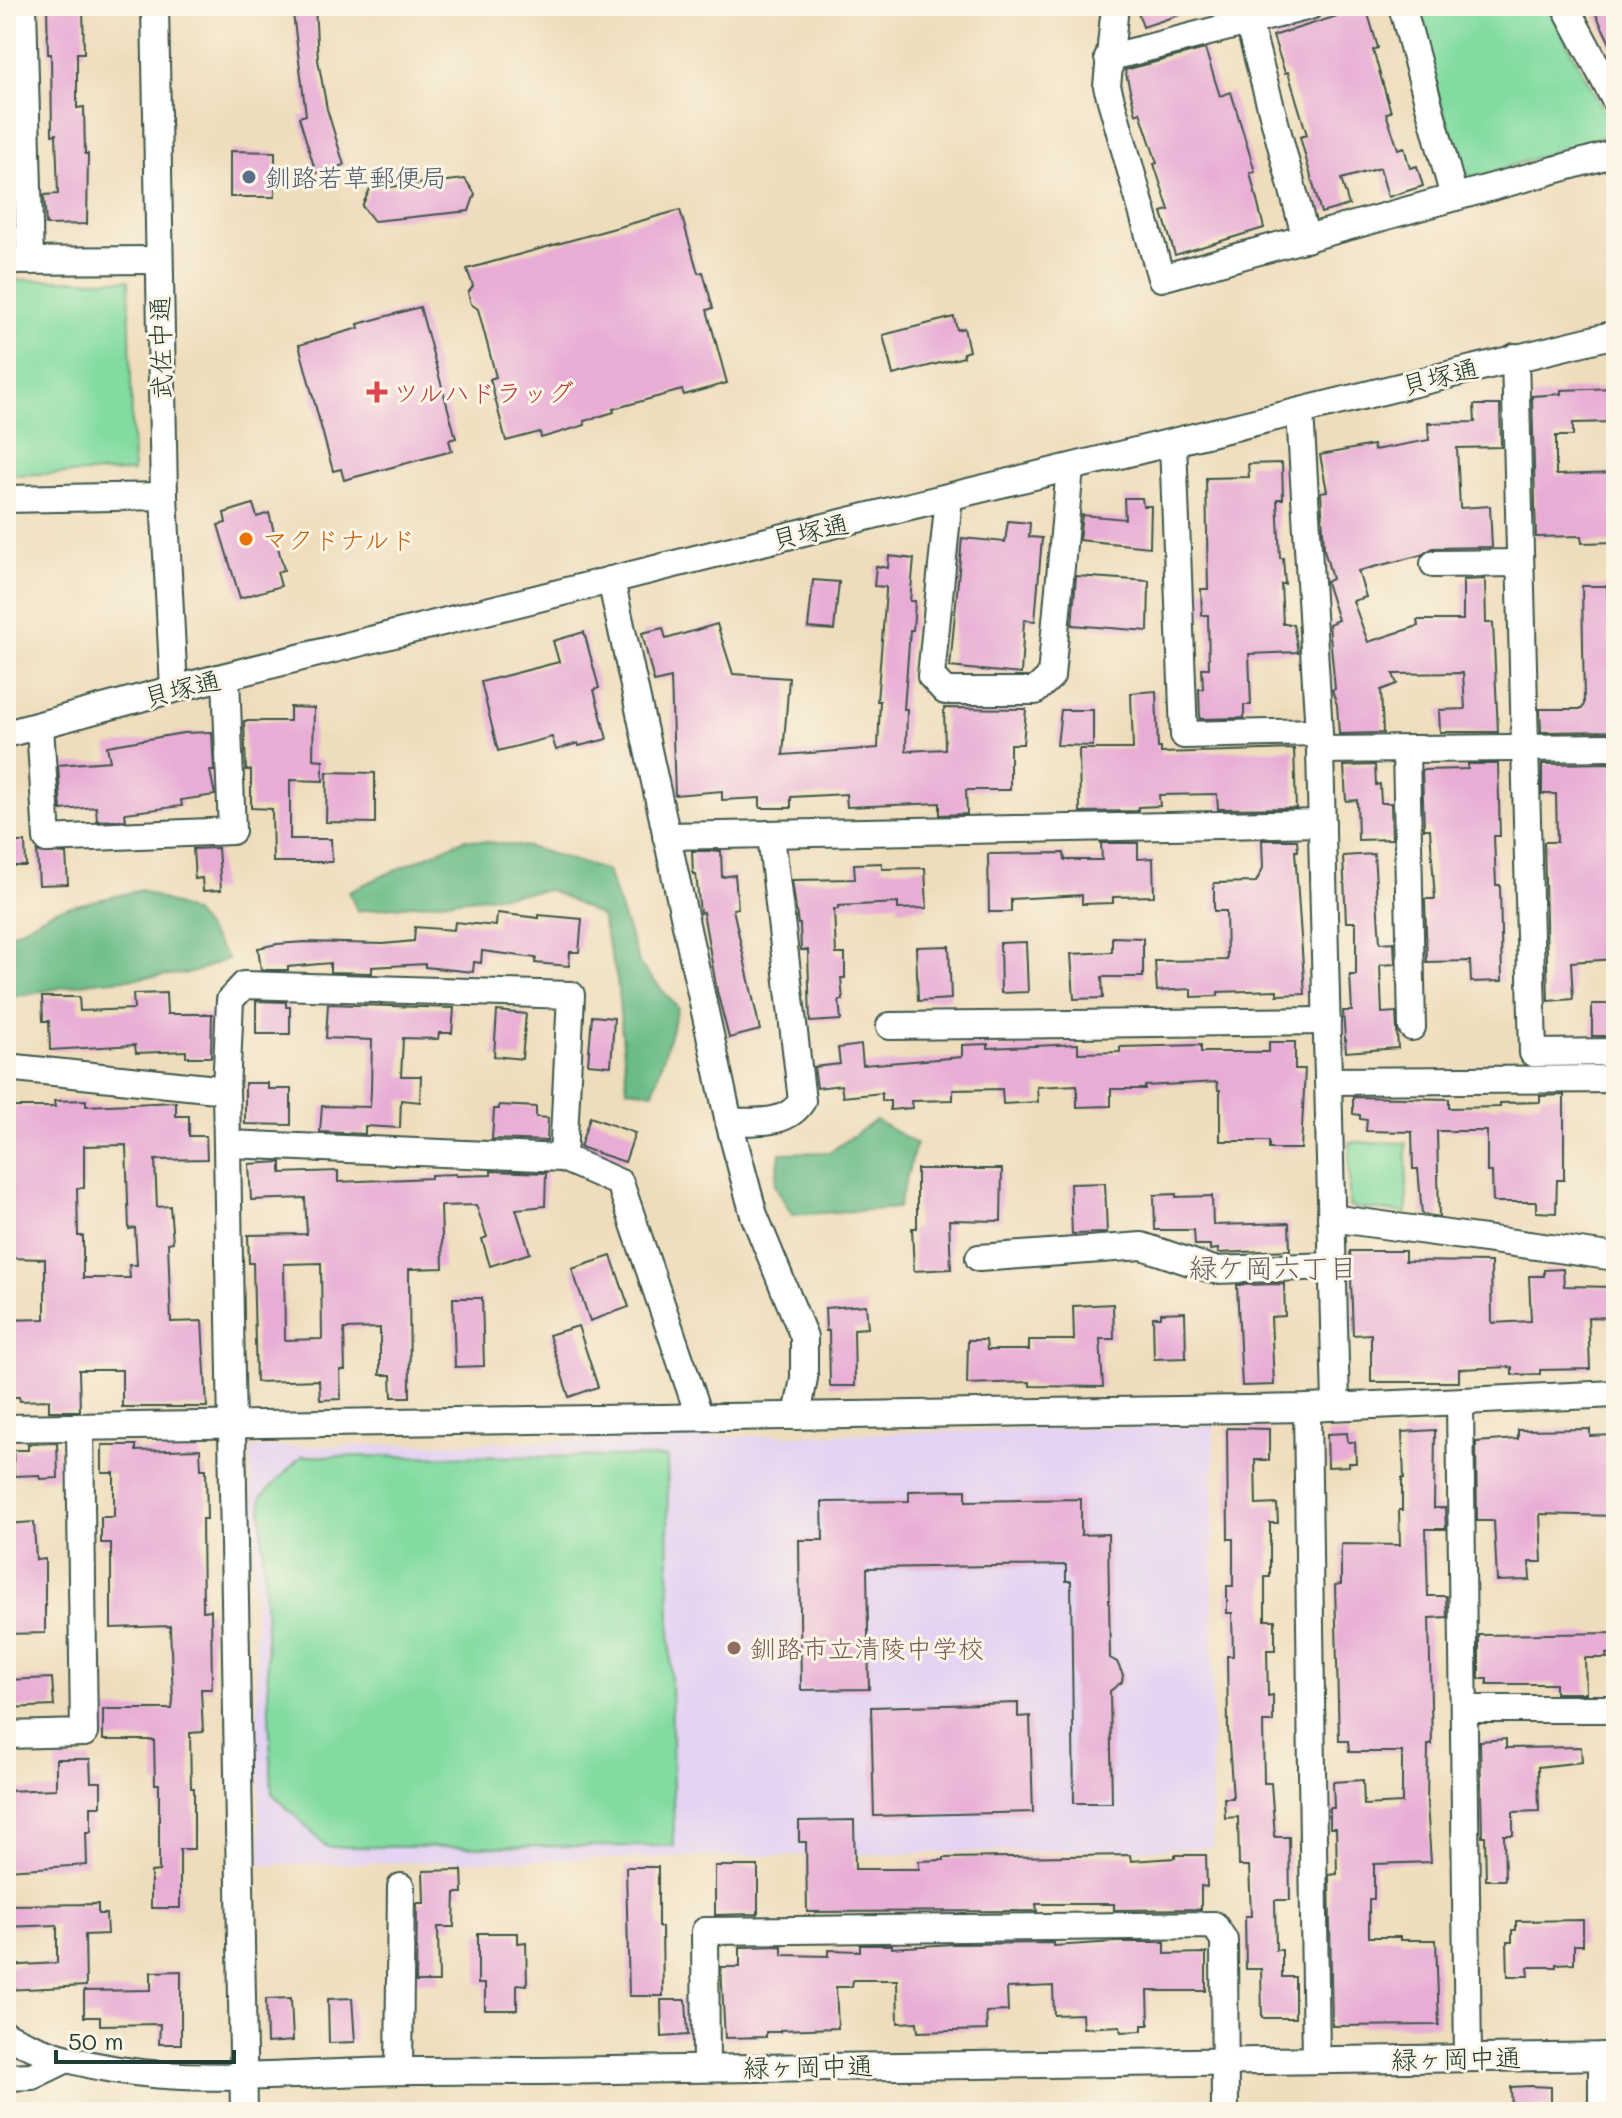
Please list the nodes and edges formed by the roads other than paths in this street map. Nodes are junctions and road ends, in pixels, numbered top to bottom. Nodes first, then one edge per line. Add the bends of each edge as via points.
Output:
1 (23, 6) edge
2 (155, 6) edge
3 (1115, 6) edge
4 (1310, 6) edge
5 (1402, 6) edge
6 (1565, 6) edge
7 (1248, 21) junction
8 (1108, 58) junction
9 (1616, 102) edge
10 (1616, 153) edge
11 (1454, 197) junction
12 (1306, 239) junction
13 (158, 260) junction
14 (18, 261) edge
15 (1616, 334) edge
16 (1515, 357) junction
17 (1300, 412) junction
18 (1173, 443) junction
19 (1070, 468) junction
20 (164, 496) junction
21 (949, 497) junction
22 (6, 499) edge
23 (1519, 563) junction
24 (1434, 564) dead end
25 (611, 580) junction
26 (226, 678) junction
27 (174, 689) junction
28 (40, 726) junction
29 (6, 734) edge
30 (1319, 741) junction
31 (1616, 747) edge
32 (1406, 750) junction
33 (1524, 750) junction
34 (1322, 823) junction
35 (771, 835) junction
36 (666, 836) junction
37 (1327, 1021) junction
38 (890, 1026) dead end
39 (1412, 1027) dead end
40 (1616, 1052) edge
41 (6, 1067) edge
42 (1616, 1079) edge
43 (1328, 1081) junction
44 (226, 1090) junction
45 (729, 1122) junction
46 (228, 1144) junction
47 (563, 1158) junction
48 (1331, 1218) junction
49 (1616, 1257) edge
50 (979, 1258) dead end
51 (1332, 1266) junction
52 (1616, 1394) edge
53 (1460, 1403) junction
54 (1336, 1406) junction
55 (1307, 1408) junction
56 (699, 1415) junction
57 (797, 1416) junction
58 (232, 1426) junction
59 (6, 1428) edge
60 (80, 1428) junction
61 (1464, 1709) junction
62 (1616, 1709) edge
63 (6, 1735) edge
64 (401, 1887) dead end
65 (6, 2035) edge
66 (1609, 2056) edge
67 (1468, 2058) junction
68 (67, 2059) junction
69 (1316, 2060) junction
70 (1224, 2061) junction
71 (706, 2068) junction
72 (399, 2070) junction
73 (244, 2076) junction
74 (6, 2077) edge
75 (244, 2112) edge
76 (1225, 2112) edge
77 (1602, 2112) edge

1 - 14 street
2 - 13 street, 武佐中通
3 - 8 street
4 - 7 street
5 - 11 street
6 - 9 street
7 - 8 street
7 - 12 street
8 - 12 street via 1107,86 1161,278
10 - 11 street
11 - 12 street
13 - 14 street
13 - 20 street, 武佐中通
15 - 16 street, 貝塚通
16 - 17 street, 貝塚通
16 - 23 street
17 - 18 street, 貝塚通
17 - 30 street
18 - 19 street, 貝塚通
18 - 30 street via 1184,735
19 - 21 street, 貝塚通
19 - 21 street via 1051,676 1035,691 945,691 931,676
20 - 22 street
20 - 27 street, 武佐中通
21 - 25 street, 貝塚通
23 - 24 street
23 - 33 street
25 - 26 street, 貝塚通
25 - 36 street
26 - 27 street, 貝塚通
26 - 28 street via 232,831 47,839
27 - 28 street, 貝塚通
28 - 29 street, 貝塚通
30 - 32 street
30 - 34 street
31 - 33 street
32 - 33 street
32 - 39 street
33 - 40 street via 1533,1053
34 - 35 street
34 - 37 street
35 - 36 street
35 - 45 street via 802,1101 795,1112 775,1121
36 - 45 street
37 - 38 street
37 - 43 street
41 - 44 street
42 - 43 street
43 - 48 street
44 - 46 street
44 - 47 street via 230,1000 244,985 571,995
45 - 57 street via 754,1215 804,1337
46 - 47 street
46 - 58 street
47 - 56 street via 620,1183
48 - 49 street
48 - 51 street
50 - 51 street via 1142,1246 1214,1270
51 - 54 street
52 - 53 street
53 - 54 street
53 - 61 street
54 - 55 street
55 - 57 street
55 - 69 street
56 - 57 street
56 - 58 street
58 - 60 street
58 - 73 street
59 - 60 street
60 - 63 street via 84,1733
61 - 62 street
61 - 67 street
64 - 72 street
65 - 68 street, 緑ヶ岡中通
66 - 67 street, 緑ヶ岡中通
66 - 77 street
67 - 69 street, 緑ヶ岡中通
68 - 73 street, 緑ヶ岡中通 via 149,2074
68 - 74 street via 32,2076
69 - 70 street, 緑ヶ岡中通
70 - 71 street, 緑ヶ岡中通
70 - 71 street via 1224,1940 1214,1925 705,1931
70 - 76 street
71 - 72 street, 緑ヶ岡中通
72 - 73 street, 緑ヶ岡中通
73 - 75 street

